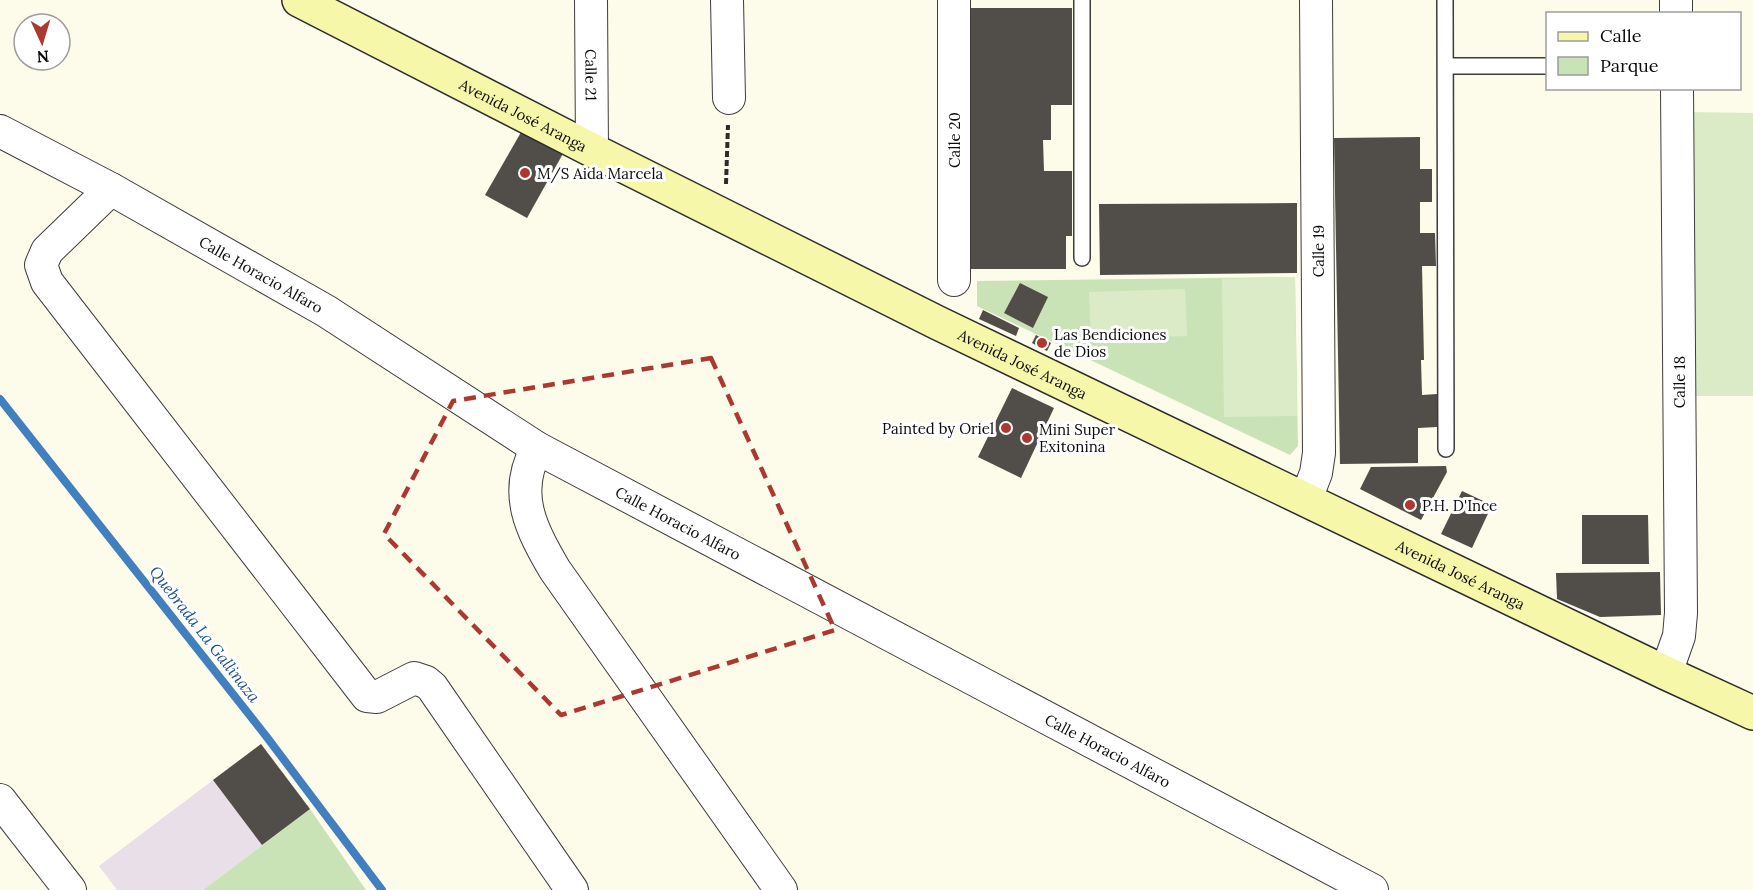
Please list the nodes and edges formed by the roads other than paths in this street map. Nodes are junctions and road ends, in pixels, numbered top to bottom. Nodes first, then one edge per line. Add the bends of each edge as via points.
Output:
1 (299, 0) edge
2 (591, 0) edge
3 (727, 0) edge
4 (954, 0) edge
5 (1082, 0) edge
6 (1316, 0) edge
7 (1445, 0) edge
8 (1446, 66) junction
9 (1546, 66) edge
10 (1677, 90) edge
11 (729, 98) road end
12 (0, 131) edge
13 (592, 150) junction
14 (111, 189) junction
15 (1082, 258) dead end
16 (954, 280) dead end
17 (537, 448) junction
18 (1446, 449) dead end
19 (1306, 499) junction
20 (1666, 673) junction
21 (1753, 713) edge
22 (0, 800) edge
23 (70, 890) edge
24 (572, 890) edge
25 (782, 890) edge
26 (1372, 890) edge

1 - 13 street, Avenida José Aranga
2 - 13 street, Calle 21
3 - 11 street
4 - 16 street, Calle 20
5 - 15 lane
6 - 19 street, Calle 19 via 1319,453
7 - 8 lane
8 - 9 lane
8 - 18 lane
10 - 20 street, Calle 18 via 1681,613 1679,636
12 - 14 street, Calle Horacio Alfaro
13 - 19 street, Avenida José Aranga via 948,328
14 - 17 street, Calle Horacio Alfaro via 326,310
14 - 24 street via 47,251 41,265 47,282 367,696 378,697 414,678 432,687
17 - 25 street via 528,464 525,491 528,515 539,543
17 - 26 street, Calle Horacio Alfaro
19 - 20 street, Avenida José Aranga
20 - 21 street, Avenida José Aranga
22 - 23 street

